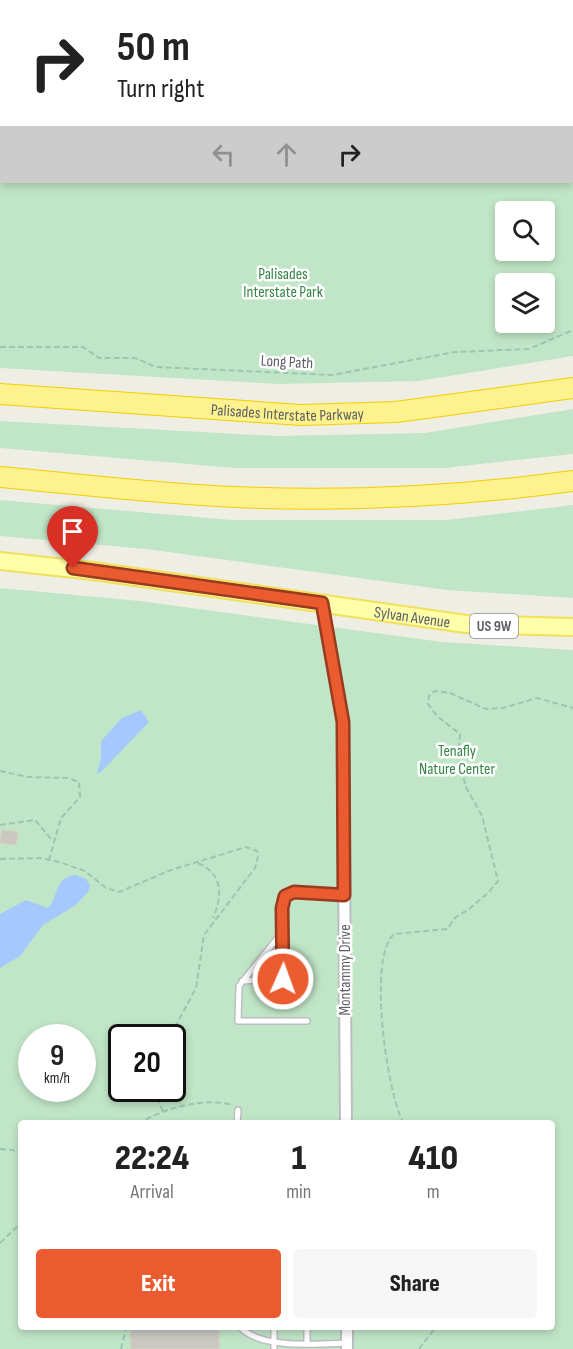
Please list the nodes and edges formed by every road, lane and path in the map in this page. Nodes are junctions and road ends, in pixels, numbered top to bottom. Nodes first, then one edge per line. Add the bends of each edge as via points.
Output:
1 (573, 330) edge
2 (0, 347) edge
3 (573, 388) edge
4 (0, 394) edge
5 (0, 477) edge
6 (573, 481) edge
7 (0, 561) edge
8 (322, 603) junction
9 (573, 627) edge
10 (573, 708) edge
11 (0, 771) edge
12 (0, 825) edge
13 (53, 842) junction
14 (0, 859) edge
15 (49, 860) junction
16 (197, 862) junction
17 (344, 895) junction
18 (211, 923) junction
19 (284, 930) junction
20 (242, 981) junction
21 (307, 1021) dead end
22 (177, 1024) edge
23 (160, 1102) edge
24 (237, 1110) joint
25 (163, 1112) junction
26 (146, 1120) edge
27 (237, 1120) edge
28 (346, 1120) edge
29 (402, 1120) edge
30 (0, 1149) edge
31 (18, 1151) edge
32 (18, 1226) edge
33 (0, 1243) edge
34 (126, 1330) edge
35 (243, 1330) edge
36 (274, 1330) edge
37 (307, 1330) edge
38 (347, 1330) edge
39 (433, 1330) edge
40 (307, 1344) junction
41 (274, 1346) edge
42 (347, 1346) edge
43 (121, 1349) edge
44 (419, 1349) edge

1 - 2 path, Long Path via 529,349 456,352 332,375 156,368 135,358 99,358 82,347
3 - 4 highway, Palisades Interstate Parkway via 396,412 301,415
5 - 6 highway via 236,497 315,498 472,494
7 - 8 main road, US 9W
8 - 9 main road, Sylvan Avenue / US 9W via 475,625
8 - 17 street, Montammy Drive via 343,722
10 - 29 path via 537,698 493,709 445,692 435,691 429,696 428,704 437,716 460,734 458,759 466,787 482,816 498,881 447,929 394,934 385,948 382,1037 392,1097
11 - 13 path via 79,782 80,796 61,818
12 - 13 path via 35,819
13 - 15 path
14 - 15 path
15 - 16 path via 85,871 112,892
16 - 18 path via 210,870 220,886 219,905
16 - 18 path via 246,848 254,849 258,856 255,868
17 - 19 lane via 294,892 285,896
17 - 28 street, Montammy Drive
18 - 22 path via 201,944 196,988
19 - 20 lane
19 - 20 lane via 283,979
20 - 21 lane via 238,1021
23 - 25 path
24 - 25 path via 232,1104 220,1102
24 - 27 lane
25 - 26 path
30 - 31 path
32 - 33 path
34 - 43 path
35 - 41 lane
36 - 41 lane
37 - 40 lane
38 - 42 street
39 - 44 path
40 - 41 lane
40 - 42 lane

